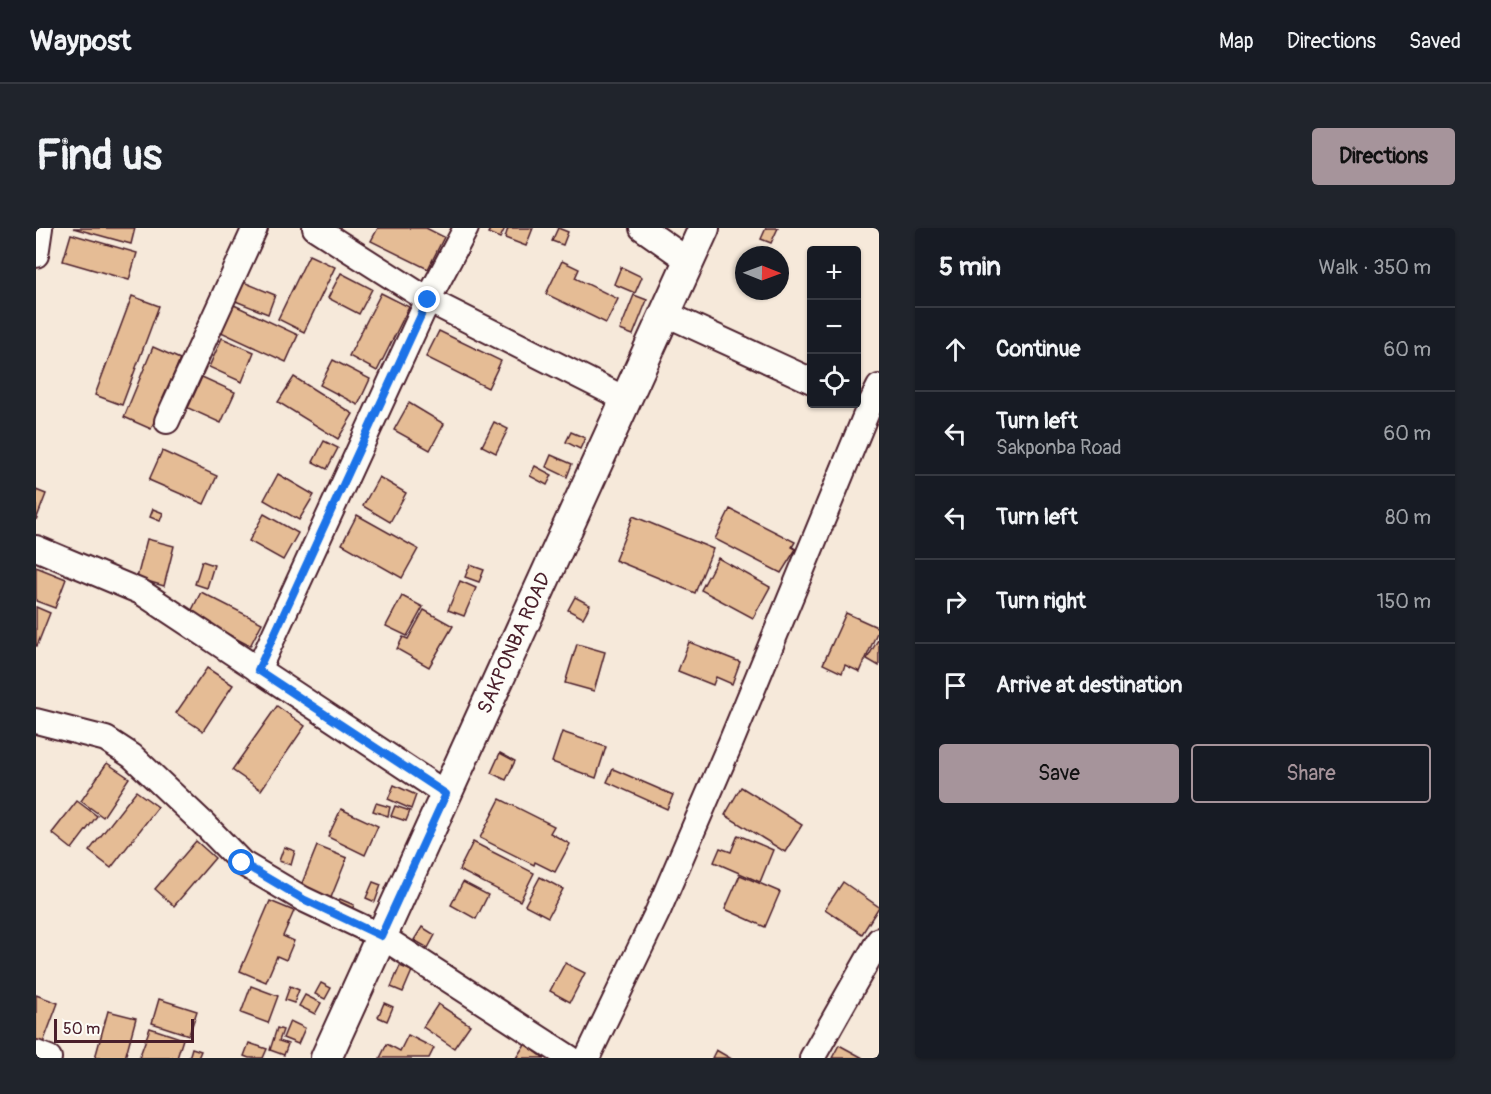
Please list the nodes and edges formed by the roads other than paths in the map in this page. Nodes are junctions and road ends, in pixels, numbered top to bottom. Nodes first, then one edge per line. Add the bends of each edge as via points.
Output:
1 (40, 228) edge
2 (255, 228) edge
3 (315, 228) edge
4 (466, 228) edge
5 (642, 228) edge
6 (704, 228) edge
7 (36, 255) edge
8 (689, 261) junction
9 (428, 300) junction
10 (664, 313) junction
11 (807, 379) edge
12 (625, 399) junction
13 (871, 402) edge
14 (167, 421) dead end
15 (36, 548) edge
16 (258, 670) junction
17 (36, 721) edge
18 (446, 794) junction
19 (381, 936) junction
20 (879, 940) edge
21 (36, 1053) edge
22 (49, 1058) edge
23 (326, 1058) edge
24 (570, 1058) edge
25 (587, 1058) edge
26 (812, 1058) edge

1 - 7 street
2 - 14 street
3 - 9 street
4 - 9 street
5 - 8 street
6 - 8 main road, SAKPONBA ROAD
8 - 10 main road, SAKPONBA ROAD
9 - 12 street
9 - 16 street
10 - 11 street
10 - 12 main road, SAKPONBA ROAD
12 - 18 main road, SAKPONBA ROAD
13 - 25 street via 658,911
15 - 16 street via 141,592
16 - 18 street
17 - 19 street via 106,739 132,756 242,863 303,899
18 - 19 main road, SAKPONBA ROAD
19 - 23 main road, SAKPONBA ROAD
19 - 24 street
20 - 26 street
21 - 22 street

